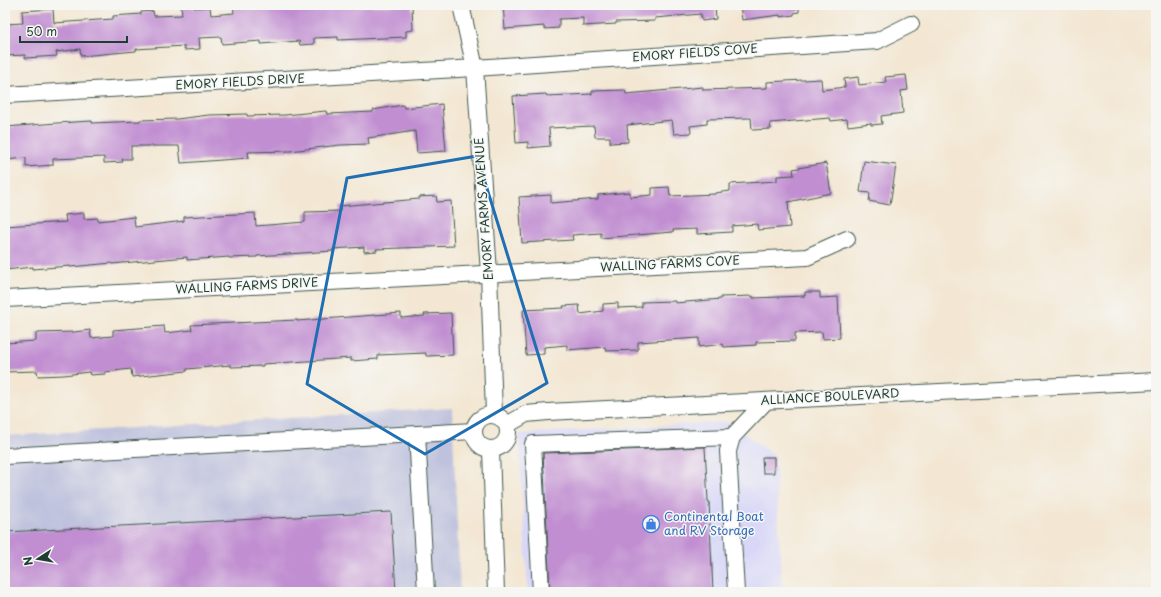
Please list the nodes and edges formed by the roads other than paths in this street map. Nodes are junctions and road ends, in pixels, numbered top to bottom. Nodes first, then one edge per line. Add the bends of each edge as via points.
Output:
1 (461, 5) edge
2 (912, 24) dead end
3 (475, 68) junction
4 (5, 95) edge
5 (847, 239) dead end
6 (489, 272) junction
7 (5, 299) edge
8 (1156, 381) edge
9 (766, 401) junction
10 (494, 414) junction
11 (507, 425) junction
12 (474, 431) junction
13 (417, 434) junction
14 (732, 438) junction
15 (491, 450) junction
16 (5, 456) edge
17 (426, 592) edge
18 (496, 592) edge
19 (541, 592) edge
20 (736, 592) edge

1 - 3 street, EMORY FARMS AVENUE
2 - 3 street, EMORY FIELDS COVE via 877,41
3 - 4 street, EMORY FIELDS DRIVE
3 - 6 street, EMORY FARMS AVENUE
5 - 6 street, WALLING FARMS COVE via 807,257
6 - 7 street, WALLING FARMS DRIVE
6 - 10 street, EMORY FARMS AVENUE
8 - 9 street, ALLIANCE BOULEVARD
9 - 11 street, ALLIANCE BOULEVARD via 526,414
9 - 14 street
10 - 11 street
10 - 12 street via 482,417 475,425
11 - 15 street via 509,430 506,442
12 - 13 street
12 - 15 street via 480,446
13 - 16 street
13 - 17 street
14 - 19 street via 533,444
14 - 20 street via 728,451
15 - 18 street

